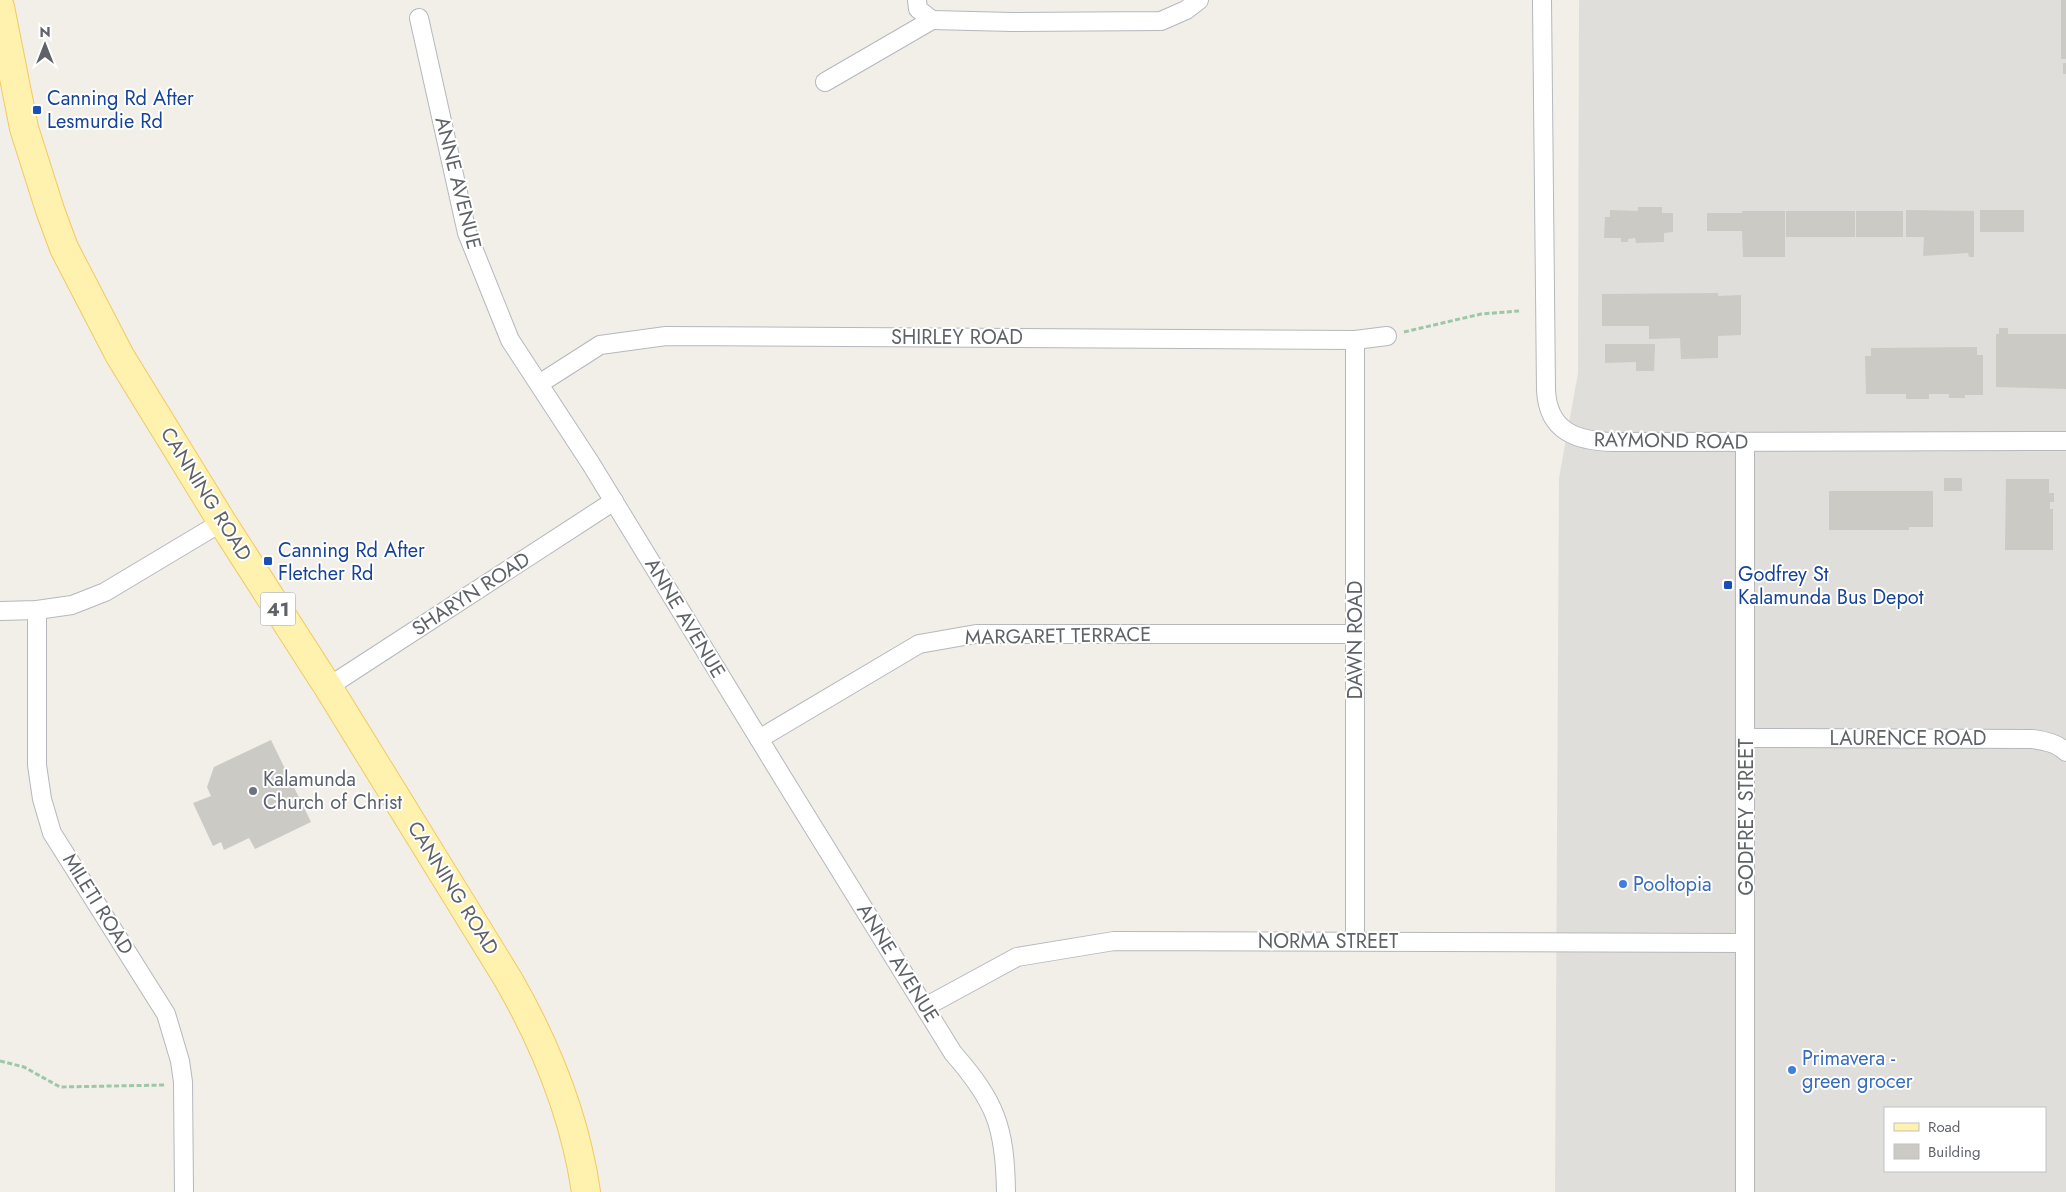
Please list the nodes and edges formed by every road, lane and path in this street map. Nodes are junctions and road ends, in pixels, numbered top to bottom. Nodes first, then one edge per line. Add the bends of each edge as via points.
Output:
1 (917, 0) edge
2 (1200, 0) edge
3 (1542, 0) edge
4 (2, 6) edge
5 (419, 18) dead end
6 (932, 20) junction
7 (825, 82) dead end
8 (1518, 311) dead end
9 (1387, 336) joint
10 (1355, 340) junction
11 (540, 384) junction
12 (2066, 441) edge
13 (1745, 442) junction
14 (614, 502) junction
15 (222, 522) junction
16 (37, 610) junction
17 (0, 611) edge
18 (1355, 634) junction
19 (328, 687) junction
20 (1746, 738) junction
21 (759, 739) junction
22 (2066, 752) edge
23 (1355, 941) junction
24 (1745, 943) junction
25 (925, 1007) junction
26 (0, 1061) edge
27 (183, 1084) junction
28 (184, 1192) edge
29 (586, 1192) edge
30 (1006, 1192) edge
31 (1745, 1192) edge

1 - 6 street via 918,9
2 - 6 street via 1161,21
3 - 13 street, RAYMOND ROAD via 1548,410 1556,422 1572,435 1592,441
4 - 15 main road, CANNING ROAD / 41 via 24,128 64,248 120,356
5 - 11 street, ANNE AVENUE via 467,233 510,340
6 - 7 street
8 - 9 path via 1481,314
9 - 10 street, SHIRLEY ROAD
10 - 11 street, SHIRLEY ROAD via 666,336 600,345
10 - 18 street, DAWN ROAD
11 - 14 street, ANNE AVENUE
12 - 13 street, RAYMOND ROAD
13 - 20 street, GODFREY STREET
14 - 19 street, SHARYN ROAD
14 - 21 street, ANNE AVENUE
15 - 16 street via 105,592 72,605
15 - 19 main road, CANNING ROAD / 41
16 - 17 street
16 - 27 street, MILETI ROAD via 37,765 52,833 166,1014 180,1061
18 - 21 street, MARGARET TERRACE via 976,634 919,644
18 - 23 street, DAWN ROAD
19 - 29 main road, CANNING ROAD / 41 via 526,1010 570,1118
20 - 22 street, LAURENCE ROAD via 2032,739 2049,742
20 - 24 street, GODFREY STREET
21 - 25 street, ANNE AVENUE
23 - 24 street, NORMA STREET
23 - 25 street, NORMA STREET via 1114,941 1017,957
24 - 31 street, GODFREY STREET
25 - 30 street, ANNE AVENUE via 953,1052 976,1079 999,1124 1004,1145
26 - 27 path via 24,1067 60,1087
27 - 28 street, MILETI ROAD

